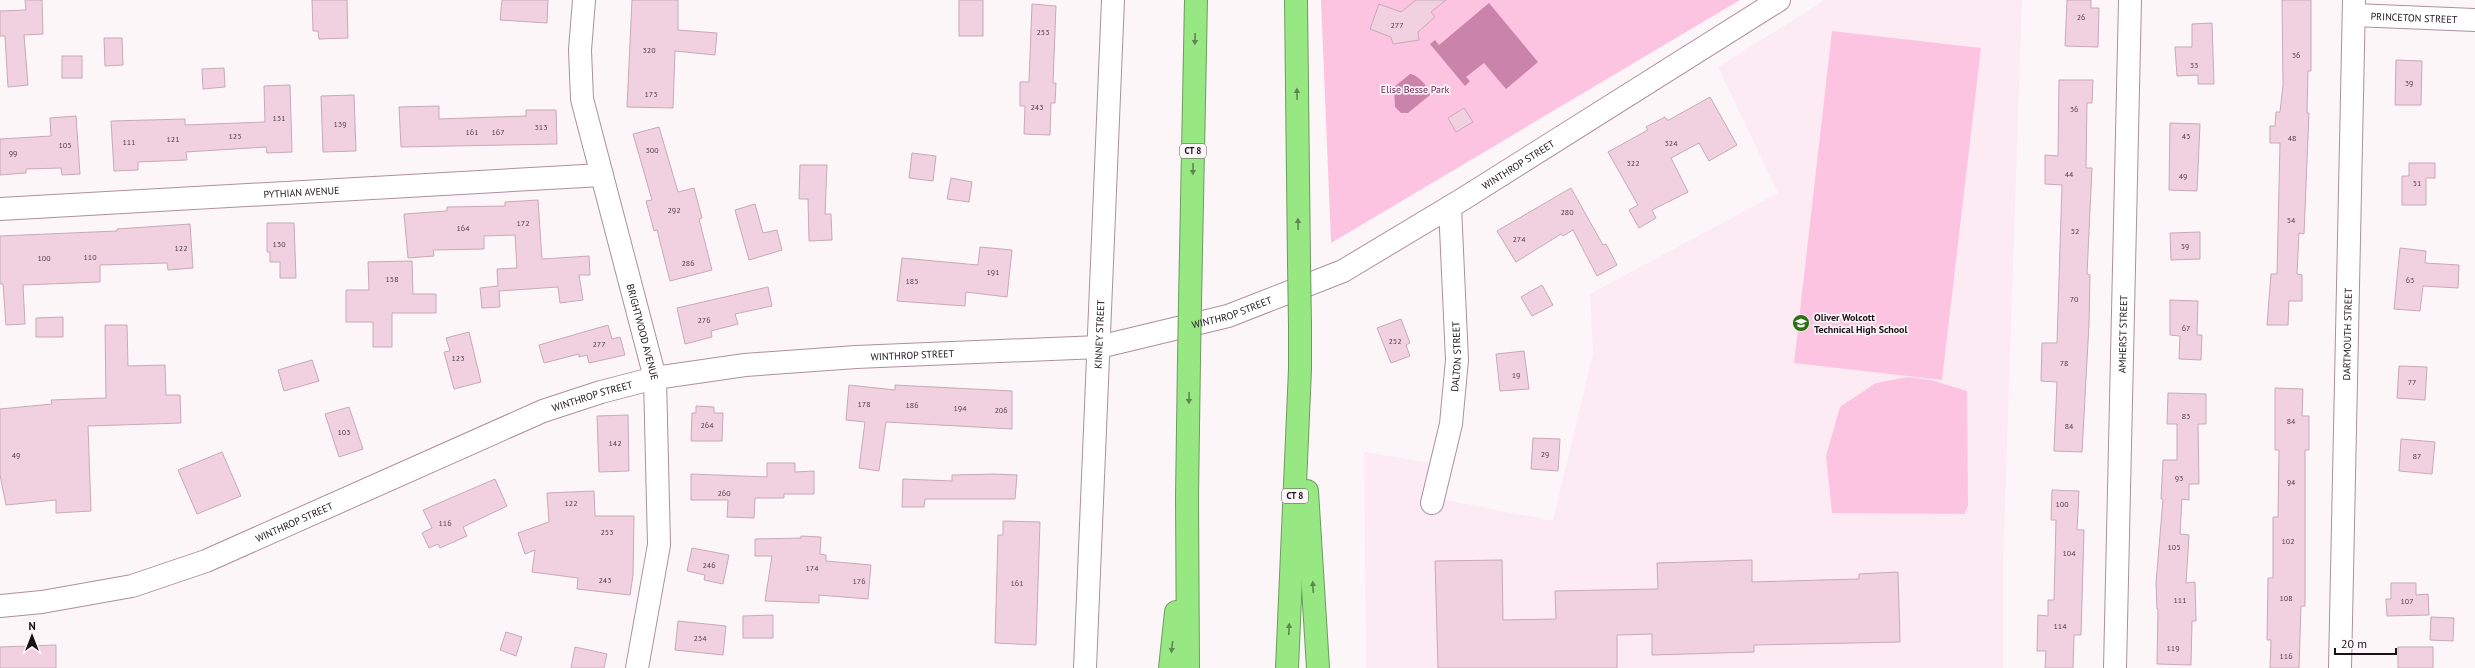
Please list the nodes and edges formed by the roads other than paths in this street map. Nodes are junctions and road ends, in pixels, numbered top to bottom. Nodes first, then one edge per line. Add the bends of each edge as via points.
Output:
1 (584, 0) edge
2 (1114, 0) edge
3 (1196, 0) edge
4 (1296, 0) edge
5 (1779, 0) edge
6 (2130, 0) edge
7 (2354, 8) edge
8 (2475, 20) edge
9 (602, 175) junction
10 (1450, 207) junction
11 (0, 209) edge
12 (1099, 347) junction
13 (1300, 368) junction
14 (655, 378) junction
15 (1187, 497) junction
16 (1432, 503) dead end
17 (0, 606) edge
18 (637, 668) edge
19 (1085, 668) edge
20 (1170, 668) edge
21 (1188, 668) edge
22 (1287, 668) edge
23 (1318, 668) edge
24 (2115, 668) edge
25 (2340, 668) edge

1 - 9 street, BRIGHTWOOD AVENUE via 580,50 582,99
2 - 12 street, KINNEY STREET
3 -> 15 highway, CT 8, bridge
13 -> 4 highway, CT 8, bridge
5 - 10 street, WINTHROP STREET
6 - 24 street, AMHERST STREET
7 - 8 street, PRINCETON STREET
7 - 25 street, DARTMOUTH STREET
9 - 11 street, PYTHIAN AVENUE
9 - 14 street, BRIGHTWOOD AVENUE
10 - 12 street, WINTHROP STREET via 1343,271 1228,316
10 - 16 street, DALTON STREET via 1457,360 1451,424
12 - 14 street, WINTHROP STREET via 851,357 744,365
12 - 19 street, KINNEY STREET
22 -> 13 highway, CT 8
23 -> 13 highway
14 - 17 street, WINTHROP STREET via 543,411 199,564 132,586 42,602
14 - 18 street, BRIGHTWOOD AVENUE via 659,545
15 -> 20 highway
15 - 21 highway, CT 8

